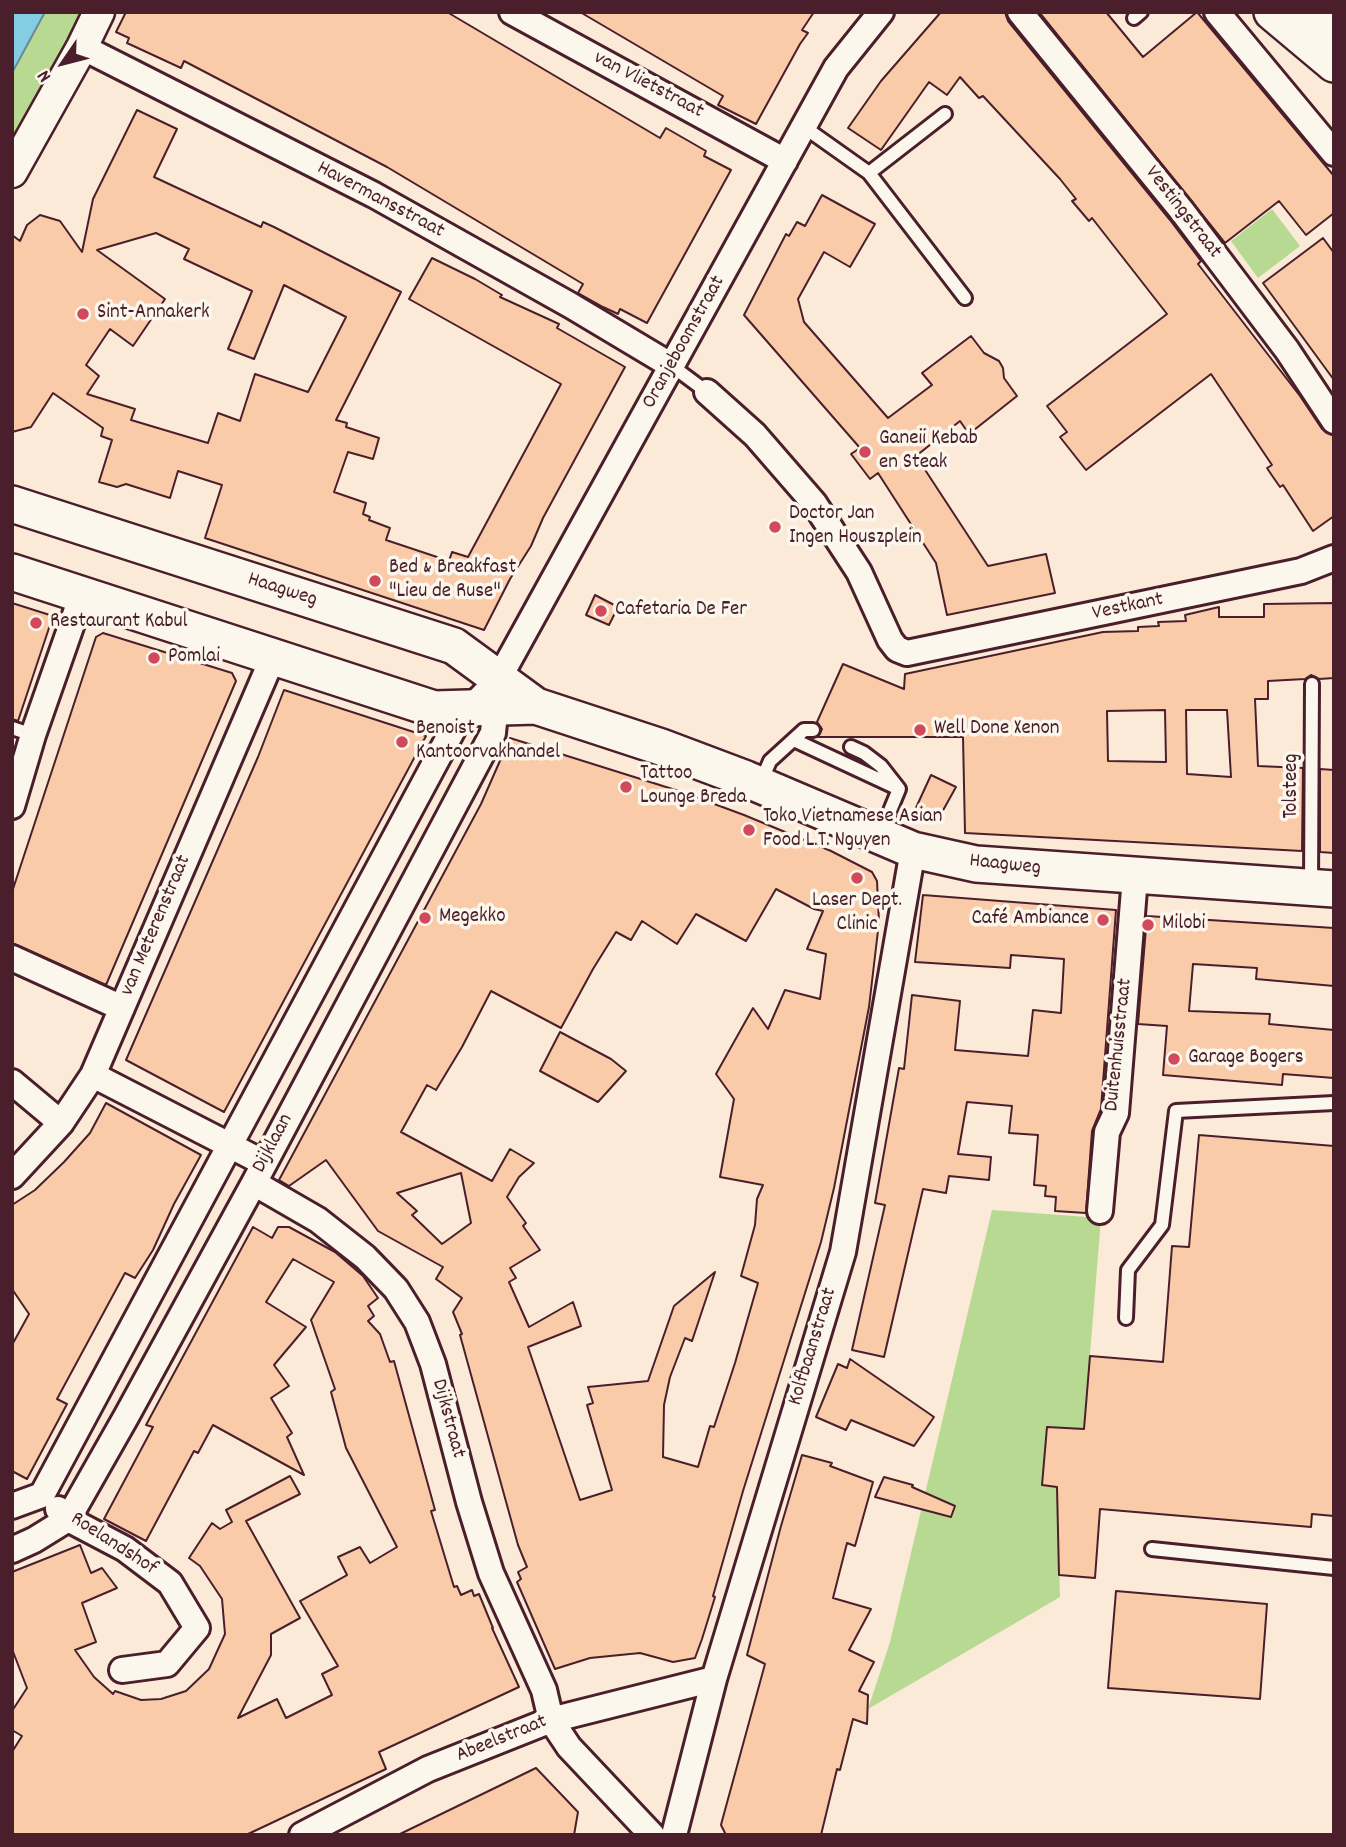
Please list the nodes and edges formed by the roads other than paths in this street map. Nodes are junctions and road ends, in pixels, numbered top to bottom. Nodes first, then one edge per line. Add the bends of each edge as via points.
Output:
1 (99, 12) edge
2 (512, 12) edge
3 (881, 12) edge
4 (1020, 12) edge
5 (1217, 12) edge
6 (1272, 12) edge
7 (1316, 12) edge
8 (1334, 27) edge
9 (82, 47) junction
10 (1334, 64) edge
11 (945, 114) dead end
12 (804, 127) junction
13 (1334, 153) edge
14 (785, 161) junction
15 (12, 172) edge
16 (869, 173) junction
17 (965, 299) dead end
18 (672, 366) junction
19 (707, 392) joint
20 (1334, 421) edge
21 (12, 504) edge
22 (1334, 558) edge
23 (12, 572) edge
24 (82, 595) junction
25 (273, 657) junction
26 (1312, 684) dead end
27 (488, 699) junction
28 (813, 730) dead end
29 (23, 732) edge
30 (794, 740) junction
31 (851, 747) dead end
32 (760, 785) junction
33 (899, 789) junction
34 (12, 806) edge
35 (880, 836) junction
36 (913, 850) junction
37 (1135, 877) junction
38 (1323, 888) edge
39 (12, 958) edge
40 (122, 1008) junction
41 (93, 1075) junction
42 (12, 1082) edge
43 (1334, 1103) edge
44 (61, 1123) junction
45 (231, 1146) junction
46 (259, 1173) junction
47 (12, 1176) edge
48 (1100, 1211) dead end
49 (1126, 1318) dead end
50 (42, 1495) junction
51 (12, 1506) edge
52 (68, 1518) junction
53 (1152, 1549) dead end
54 (12, 1550) edge
55 (1334, 1568) edge
56 (122, 1670) dead end
57 (714, 1679) junction
58 (551, 1720) junction
59 (302, 1835) edge
60 (652, 1835) edge
61 (674, 1835) edge

1 - 9 street
2 - 14 street, van Vlietstraat
3 - 12 street, Oranjeboomstraat via 836,68
4 - 20 street, Vestingstraat via 1182,211 1287,350
5 - 13 street
6 - 10 main road
7 - 8 main road
9 - 15 street
9 - 18 street, Havermansstraat via 374,195
11 - 16 lane
12 - 14 street, Oranjeboomstraat
12 - 16 lane
14 - 18 street, Oranjeboomstraat
16 - 17 lane
18 - 19 lane
18 - 27 street, Oranjeboomstraat
19 - 22 street, Vestkant via 755,435 814,503 859,572 890,640 907,653 1301,571
21 - 27 main road, Haagweg via 454,646
23 - 24 main road
24 - 25 main road
24 - 29 street
25 - 27 main road via 434,709
25 - 40 street, van Meterenstraat
26 - 38 lane, Tolsteeg
27 - 32 main road, Haagweg via 536,706
27 - 45 street, Dijklaan via 457,722
27 - 46 street, Dijklaan via 493,733
28 - 30 lane via 804,730
29 - 34 street
30 - 32 lane via 770,761
30 - 33 lane
31 - 33 lane via 881,765
32 - 35 main road, Haagweg
33 - 35 lane
35 - 36 main road, Haagweg
36 - 37 main road, Haagweg via 976,864
36 - 57 street, Kolfbaanstraat via 843,1252
37 - 38 main road, Haagweg
37 - 48 street, Duitenhuisstraat via 1116,1113 1107,1132
39 - 40 street
40 - 41 street, van Meterenstraat
41 - 44 street, van Meterenstraat
41 - 45 street, Dijkstraat
42 - 44 street
43 - 49 lane via 1176,1111 1162,1225 1128,1270
44 - 47 street, van Meterenstraat
45 - 46 street, Dijkstraat
45 - 50 street, Dijklaan
46 - 52 street, Dijklaan
46 - 58 street, Dijkstraat via 365,1257 396,1289 417,1322 491,1573 544,1690
50 - 51 street
50 - 52 street, Roelandshof
52 - 54 street, Dijklaan
52 - 56 street, Roelandshof via 125,1549 170,1583 197,1628 167,1664
53 - 55 lane
57 - 58 street, Abeelstraat
57 - 61 street, Kolfbaanstraat
58 - 59 street, Abeelstraat via 428,1769
58 - 60 street, Dijkstraat via 569,1747

